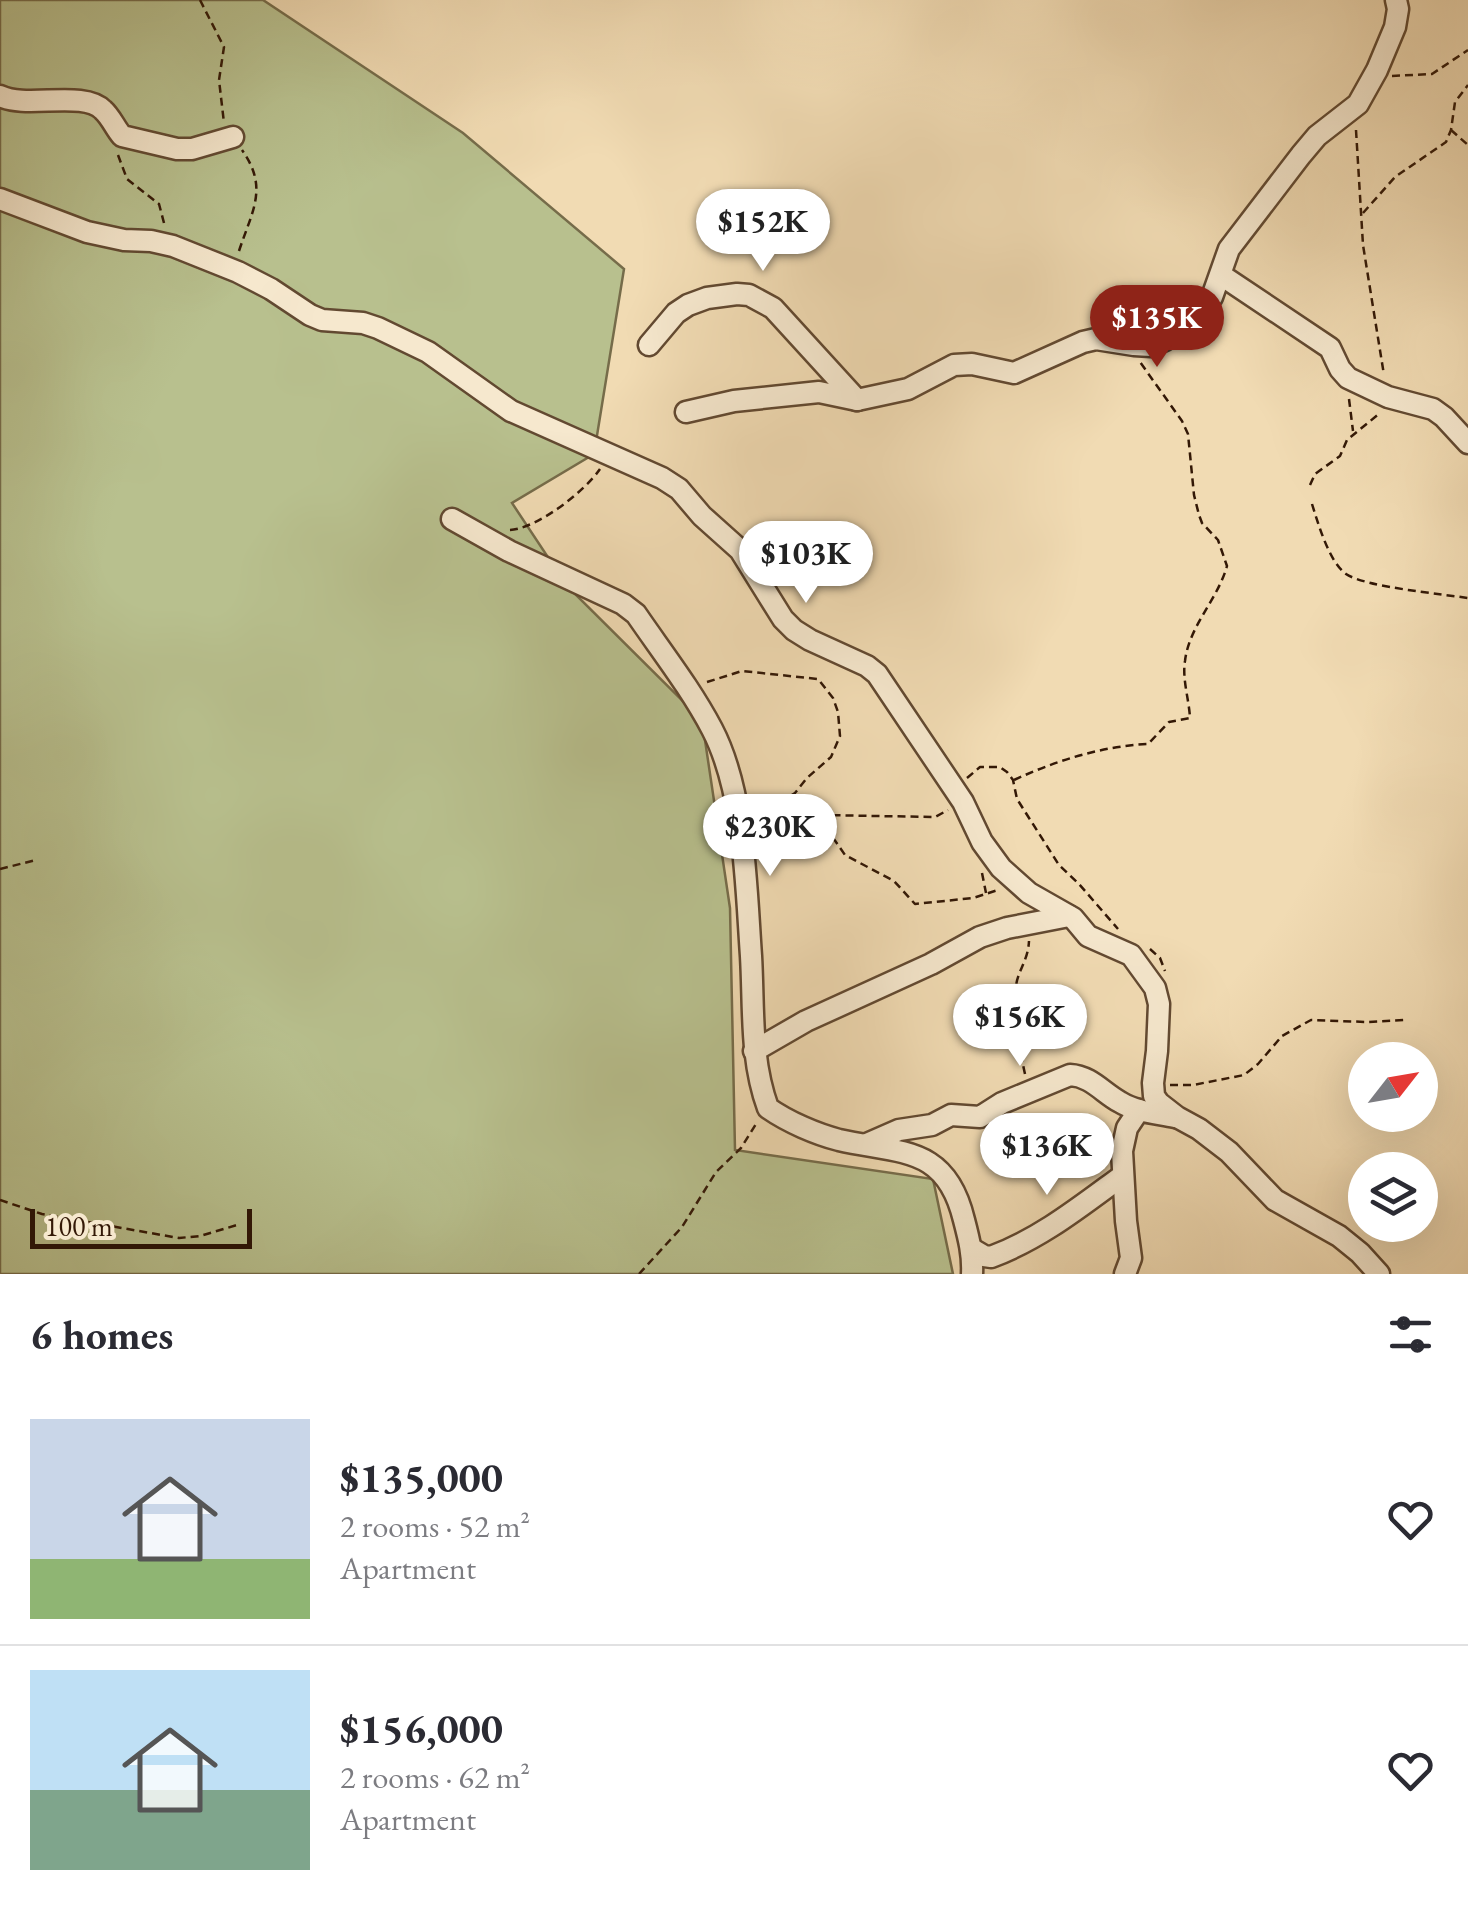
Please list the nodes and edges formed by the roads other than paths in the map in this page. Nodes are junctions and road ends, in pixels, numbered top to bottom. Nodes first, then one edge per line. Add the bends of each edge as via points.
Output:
1 (1396, 0) edge
2 (0, 96) edge
3 (233, 137) dead end
4 (0, 199) edge
5 (1222, 275) junction
6 (649, 345) dead end
7 (856, 400) junction
8 (686, 412) dead end
9 (1468, 443) edge
10 (452, 519) dead end
11 (1069, 916) junction
12 (754, 1051) junction
13 (1139, 1110) junction
14 (1176, 1117) junction
15 (868, 1144) junction
16 (1122, 1176) junction
17 (972, 1249) junction
18 (972, 1274) edge
19 (1126, 1274) edge
20 (1379, 1274) edge

1 - 5 street via 1395,27 1358,104 1301,155 1229,249
2 - 3 street via 96,104 125,138 177,149
4 - 11 street via 87,232 166,245 225,266 322,320 363,322 399,337 511,411 678,490 740,550 794,630 877,674 992,858 1029,893
5 - 7 street via 1212,298 1151,346 1096,339 1014,373 954,364 908,389
5 - 9 street via 1323,343 1348,378 1433,409
6 - 7 street via 688,305 749,295 773,308
7 - 8 street via 820,392
10 - 12 street via 629,608 714,732 735,802 746,887
11 - 12 street via 980,937
11 - 14 street via 1088,936 1131,955 1155,988 1160,1004 1154,1096
12 - 15 street via 771,1110 839,1140
13 - 14 street
13 - 15 street via 1076,1074 980,1117 951,1115
13 - 16 street via 1124,1139
14 - 20 street via 1229,1152 1274,1200 1339,1236
15 - 17 street via 922,1157 945,1177 960,1201
16 - 17 street via 1046,1232 991,1257
16 - 19 street via 1131,1258
17 - 18 street

